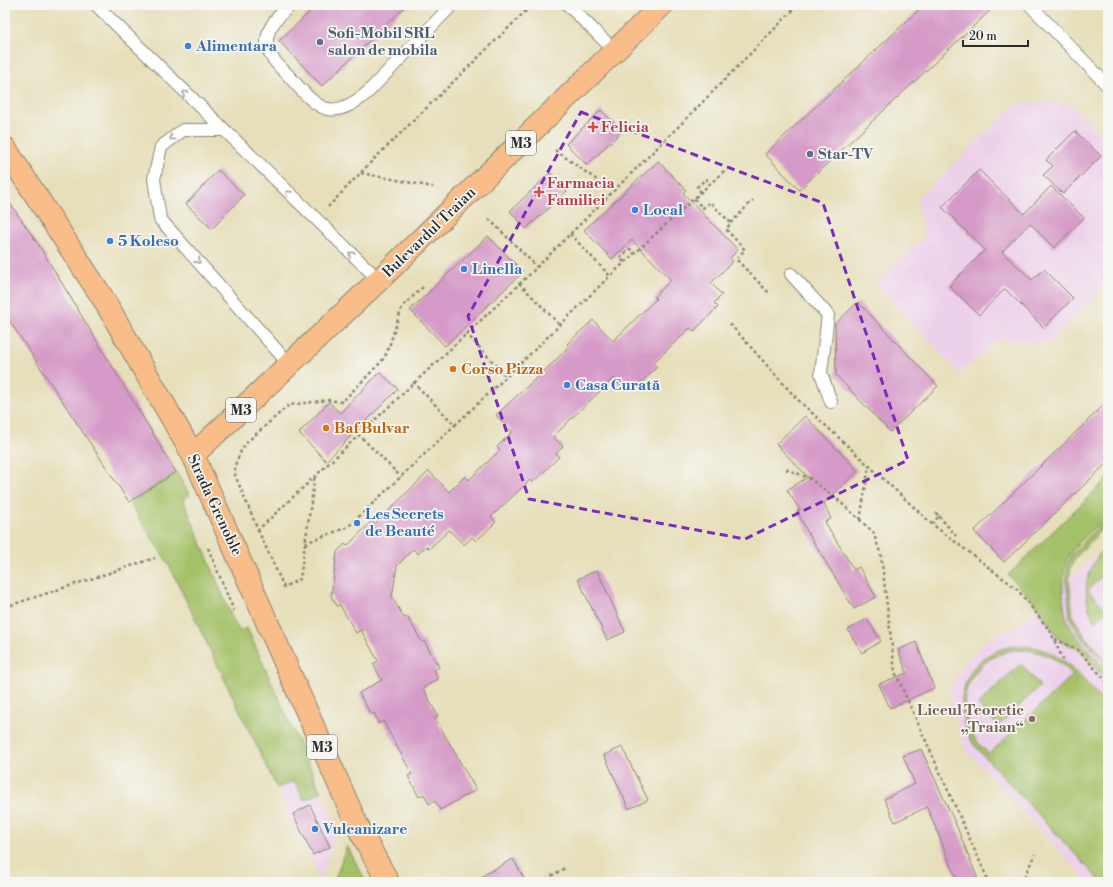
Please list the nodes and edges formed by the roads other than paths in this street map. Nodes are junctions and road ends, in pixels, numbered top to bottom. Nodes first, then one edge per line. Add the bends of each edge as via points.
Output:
1 (96, 5) edge
2 (290, 5) edge
3 (452, 5) edge
4 (568, 5) edge
5 (662, 5) edge
6 (1030, 5) edge
7 (615, 51) junction
8 (1108, 86) edge
9 (223, 130) junction
10 (5, 148) edge
11 (791, 274) dead end
12 (380, 280) junction
13 (290, 365) junction
14 (831, 402) dead end
15 (193, 455) junction
16 (388, 882) edge

9 -> 1 lane
2 - 3 lane via 276,18 269,30 267,42 271,57 311,101 323,108 339,110 352,106 367,93
4 - 7 lane
5 - 7 main road, Bulevardul Traian / M3
6 - 8 lane
7 - 12 main road, Bulevardul Traian / M3
12 -> 9 lane
9 -> 13 lane via 183,130 161,147 154,179 160,218
10 - 15 main road, Strada Grenoble via 104,300
11 - 14 lane via 828,315 821,372
12 - 13 main road, Bulevardul Traian / M3
13 - 15 main road, Bulevardul Traian / M3
15 - 16 main road, Strada Grenoble / M3 via 357,825

